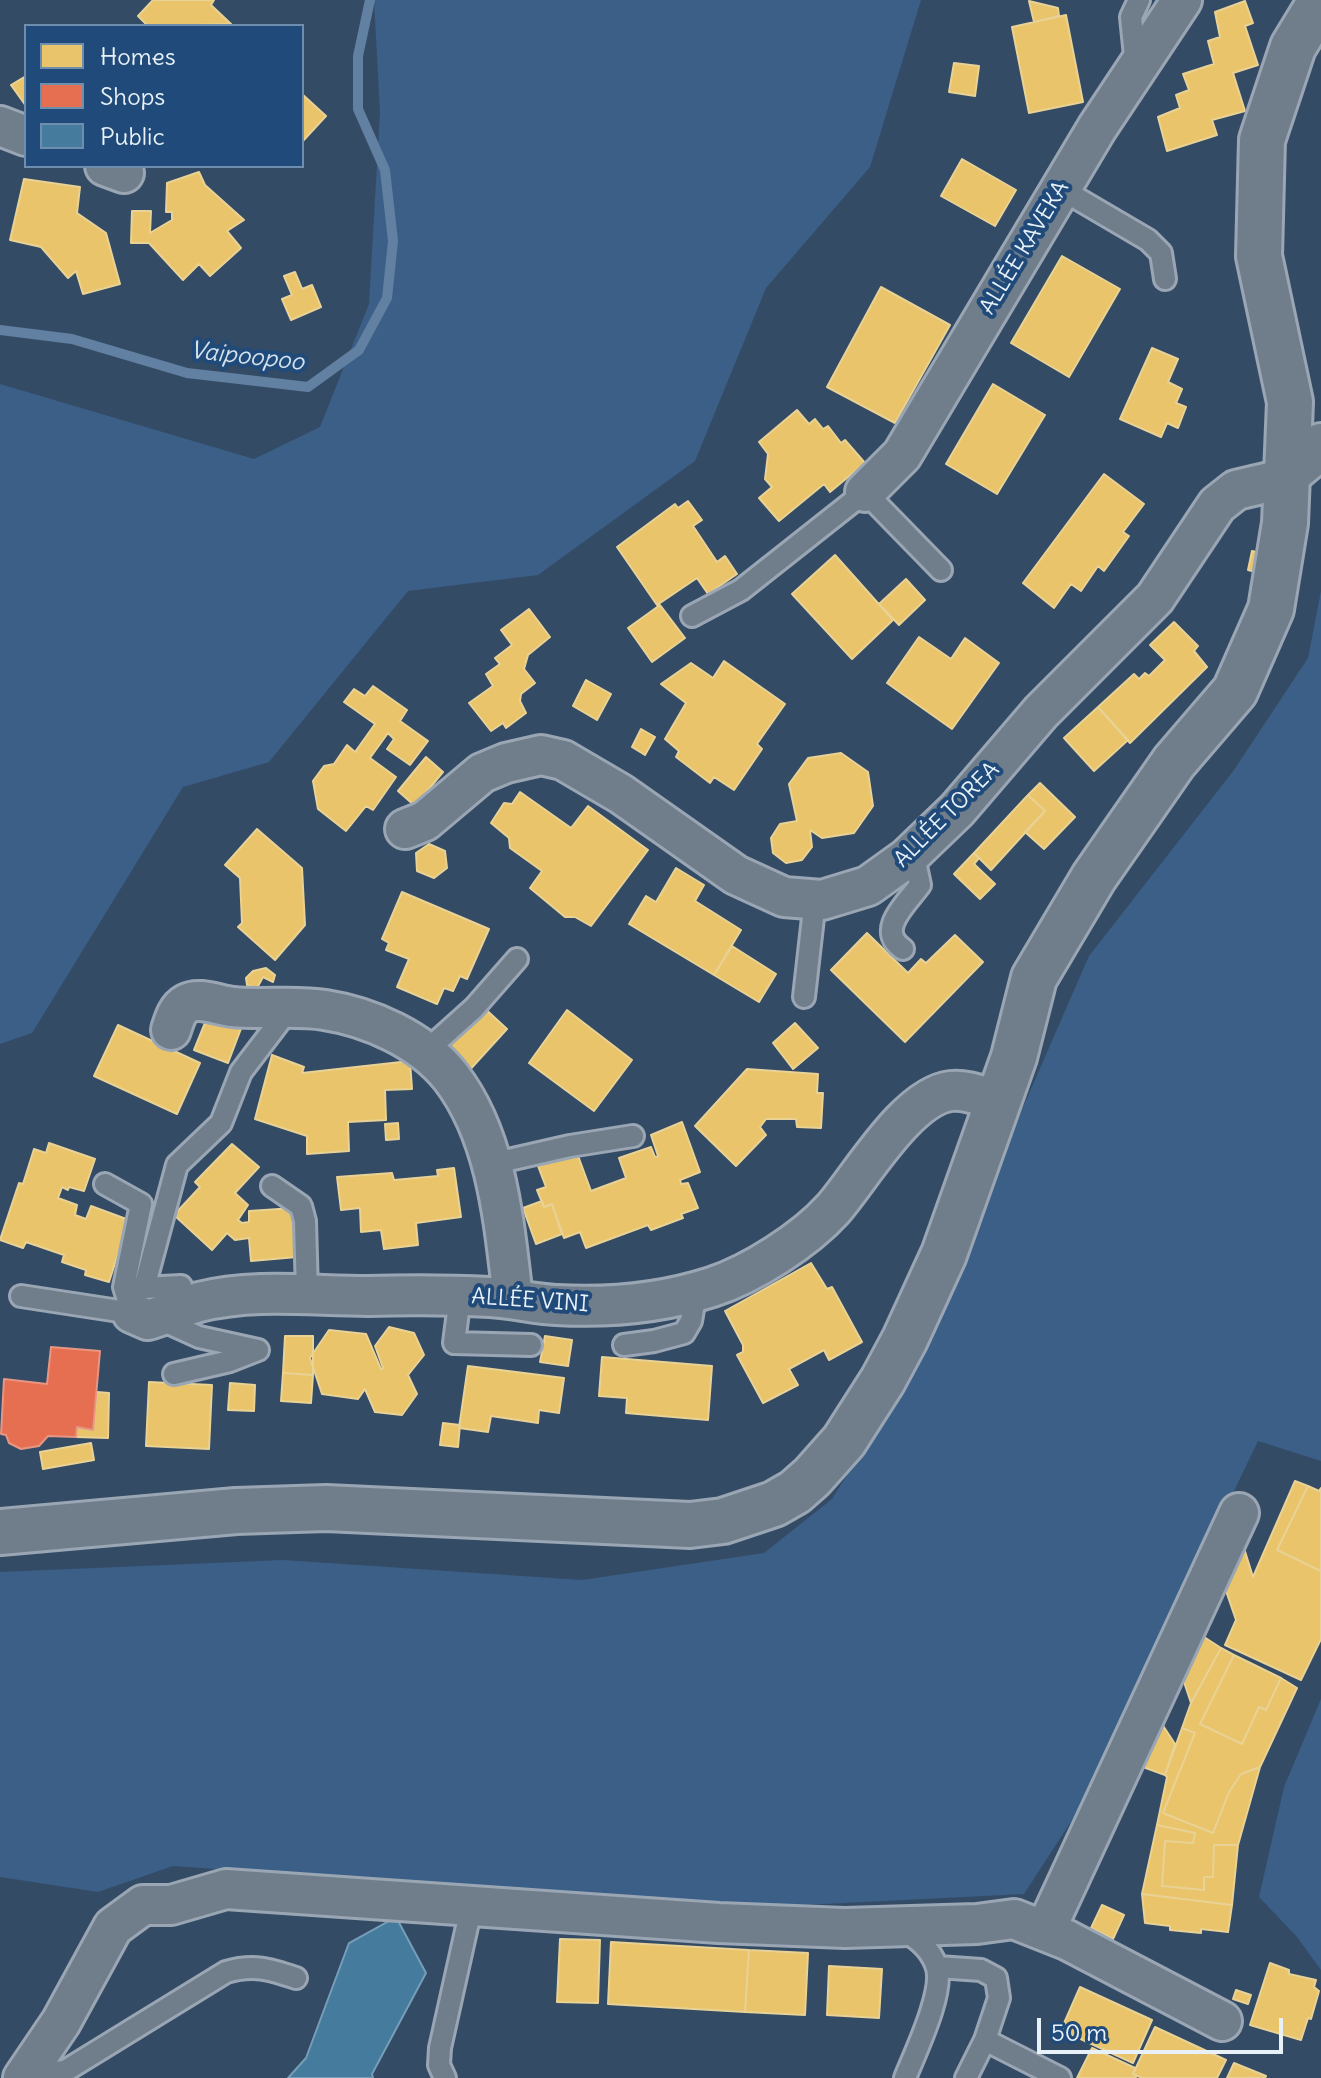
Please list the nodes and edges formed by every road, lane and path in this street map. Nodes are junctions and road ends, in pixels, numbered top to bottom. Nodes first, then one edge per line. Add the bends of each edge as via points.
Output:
1 (1139, 0) edge
2 (1182, 0) edge
3 (1321, 1) edge
4 (1136, 66) junction
5 (0, 126) edge
6 (24, 135) edge
7 (1061, 189) junction
8 (1165, 279) dead end
9 (1321, 443) edge
10 (1287, 478) junction
11 (865, 492) junction
12 (941, 570) dead end
13 (692, 616) dead end
14 (405, 829) dead end
15 (913, 852) junction
16 (815, 900) junction
17 (903, 949) dead end
18 (517, 959) dead end
19 (804, 997) dead end
20 (289, 1009) junction
21 (171, 1030) dead end
22 (425, 1052) junction
23 (998, 1101) junction
24 (633, 1136) dead end
25 (491, 1164) junction
26 (105, 1184) dead end
27 (272, 1186) dead end
28 (181, 1286) dead end
29 (696, 1292) junction
30 (307, 1293) junction
31 (21, 1296) dead end
32 (460, 1296) junction
33 (513, 1298) junction
34 (145, 1316) junction
35 (531, 1345) dead end
36 (624, 1345) dead end
37 (174, 1374) dead end
38 (1239, 1513) dead end
39 (0, 1532) edge
40 (472, 1904) junction
41 (899, 1926) junction
42 (1045, 1931) junction
43 (938, 1967) junction
44 (296, 1978) dead end
45 (1222, 2021) dead end
46 (985, 2040) junction
47 (28, 2071) edge
48 (445, 2078) edge
49 (905, 2078) edge
50 (966, 2078) edge
51 (1060, 2078) edge

1 - 4 lane via 1131,17
2 - 4 street, ALLÉE KAVEKA
3 - 10 main road via 1293,47 1262,140 1259,256 1290,402
4 - 7 street, ALLÉE KAVEKA
5 - 6 street
7 - 8 lane via 1148,240 1161,253
7 - 11 street, ALLÉE KAVEKA via 902,455
9 - 10 street
10 - 15 street, ALLÉE TOREA via 1236,490 1217,505 1155,598
10 - 23 main road via 1271,609 1235,691 1174,762 1094,877 1034,978
11 - 12 lane
11 - 13 lane, ALLÉE KAVEKA via 741,590
14 - 16 street, ALLÉE TOREA via 425,821 482,773 541,755 563,760 621,794 736,875 784,897
15 - 16 street, ALLÉE TOREA via 868,886
15 - 17 lane via 920,885 891,930 895,944
16 - 19 lane
18 - 22 lane
20 - 21 street via 199,1001 185,1004
20 - 22 street via 324,1009 376,1024
20 - 28 lane via 241,1072 221,1123 177,1165 144,1288
22 - 25 street via 466,1099
23 - 29 street, ALLÉE VINI via 951,1091 930,1099 910,1113 814,1225 772,1258
23 - 39 main road via 944,1254 883,1380 844,1441 812,1477 754,1513 690,1525 326,1508
24 - 25 lane
25 - 33 street
26 - 34 lane via 141,1204 124,1287
27 - 30 lane via 301,1206
29 - 33 street, ALLÉE VINI via 593,1306
29 - 36 lane via 684,1333
30 - 32 street, ALLÉE VINI
30 - 34 street, ALLÉE VINI via 238,1296
31 - 34 lane
32 - 33 street, ALLÉE VINI
32 - 35 lane via 454,1343
34 - 37 lane via 199,1337 258,1350
38 - 42 street
40 - 41 street via 719,1923
40 - 47 street via 226,1889 171,1905 143,1905 113,1927
40 - 48 lane via 440,2048
41 - 42 street via 1014,1919
41 - 43 lane via 924,1945
42 - 45 street
43 - 46 lane via 981,1970 996,1978 999,1998
43 - 49 lane via 933,2009
44 - 47 lane via 246,1966 226,1972 65,2071
46 - 50 lane
46 - 51 lane

